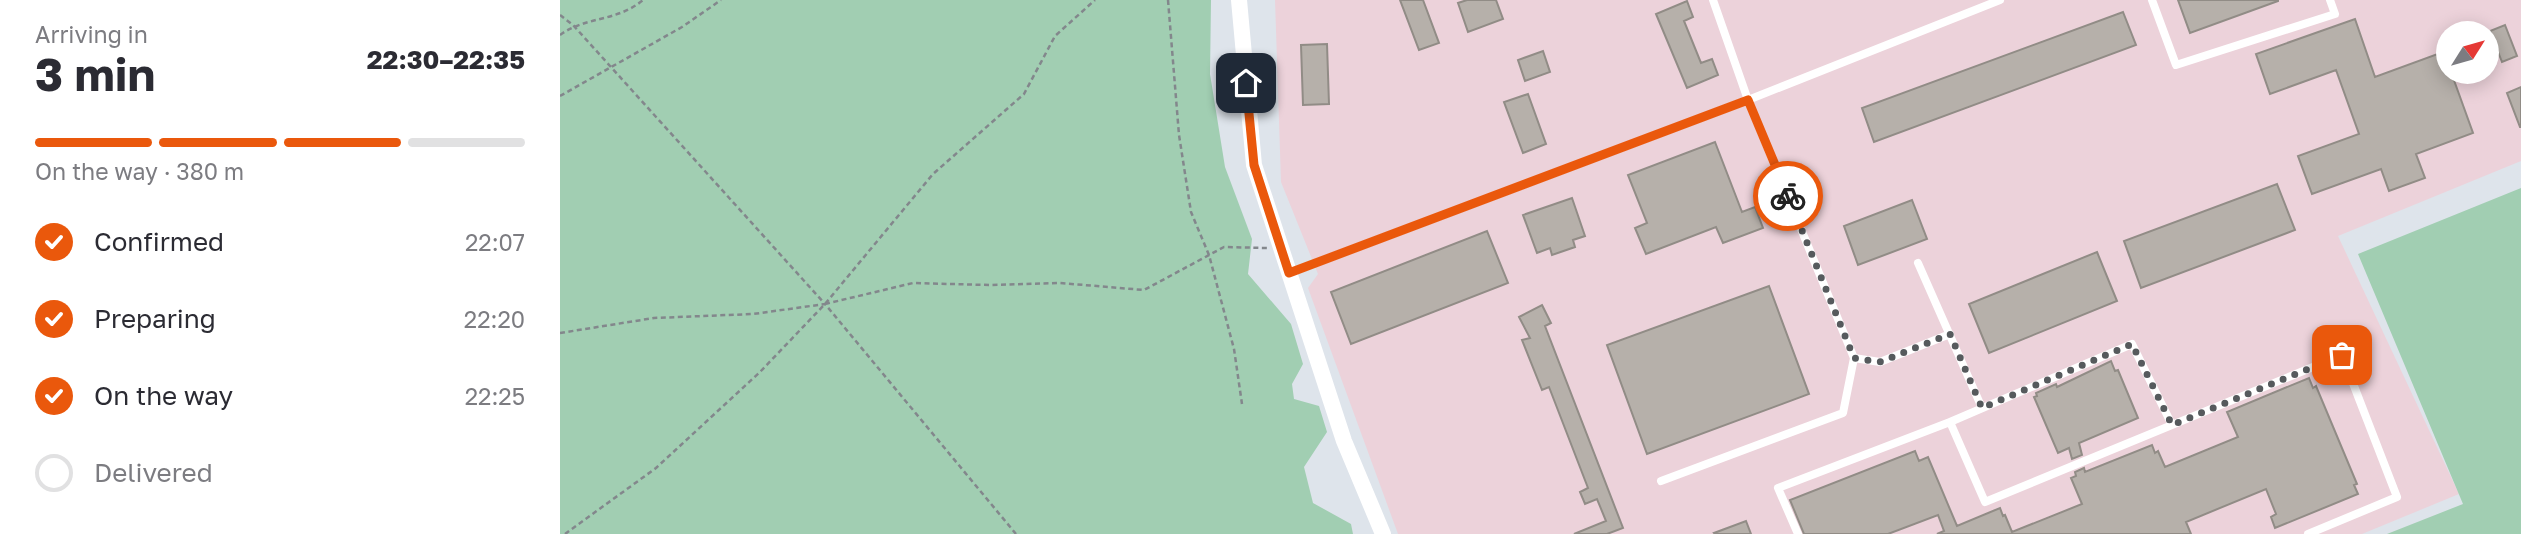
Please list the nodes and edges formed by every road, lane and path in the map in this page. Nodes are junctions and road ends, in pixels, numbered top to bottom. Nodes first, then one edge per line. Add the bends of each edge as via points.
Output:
1 (643, 0) edge
2 (721, 0) edge
3 (1095, 0) edge
4 (1168, 0) edge
5 (1239, 0) edge
6 (1713, 0) edge
7 (2000, 0) edge
8 (2152, 0) edge
9 (2330, 0) edge
10 (560, 15) edge
11 (573, 25) junction
12 (560, 35) edge
13 (611, 66) junction
14 (560, 96) edge
15 (1748, 100) junction
16 (1281, 249) junction
17 (1209, 256) junction
18 (1918, 263) dead end
19 (1289, 273) junction
20 (825, 304) junction
21 (560, 333) edge
22 (1950, 334) junction
23 (1854, 358) junction
24 (1242, 404) dead end
25 (1982, 408) junction
26 (1950, 422) junction
27 (2172, 425) junction
28 (1661, 481) dead end
29 (565, 534) edge
30 (1016, 534) edge
31 (1383, 534) edge
32 (1798, 534) edge
33 (2308, 534) edge

1 - 11 path via 620,15
2 - 13 path
3 - 20 path via 1055,36 1024,94 933,174
4 - 17 path via 1179,135 1191,212
5 - 16 street via 1254,165
6 - 15 lane
7 - 15 lane
8 - 9 lane via 2176,65 2335,14
10 - 11 path
11 - 12 path
11 - 13 path
13 - 14 path
13 - 20 path
15 - 19 lane
15 - 23 lane
16 - 17 path via 1224,247
16 - 19 street
17 - 20 path via 1144,290 1060,283 913,283
17 - 24 path via 1234,349
18 - 22 lane
19 - 31 street via 1344,441
20 - 21 path via 753,314 654,318
20 - 29 path via 760,372 656,468
20 - 30 path
22 - 23 lane via 1880,362
22 - 25 lane
23 - 28 lane via 1843,413
25 - 26 lane
25 - 27 lane via 2132,344
26 - 27 lane via 1985,502
26 - 32 lane via 1778,488
27 - 33 lane via 2342,355 2396,497

